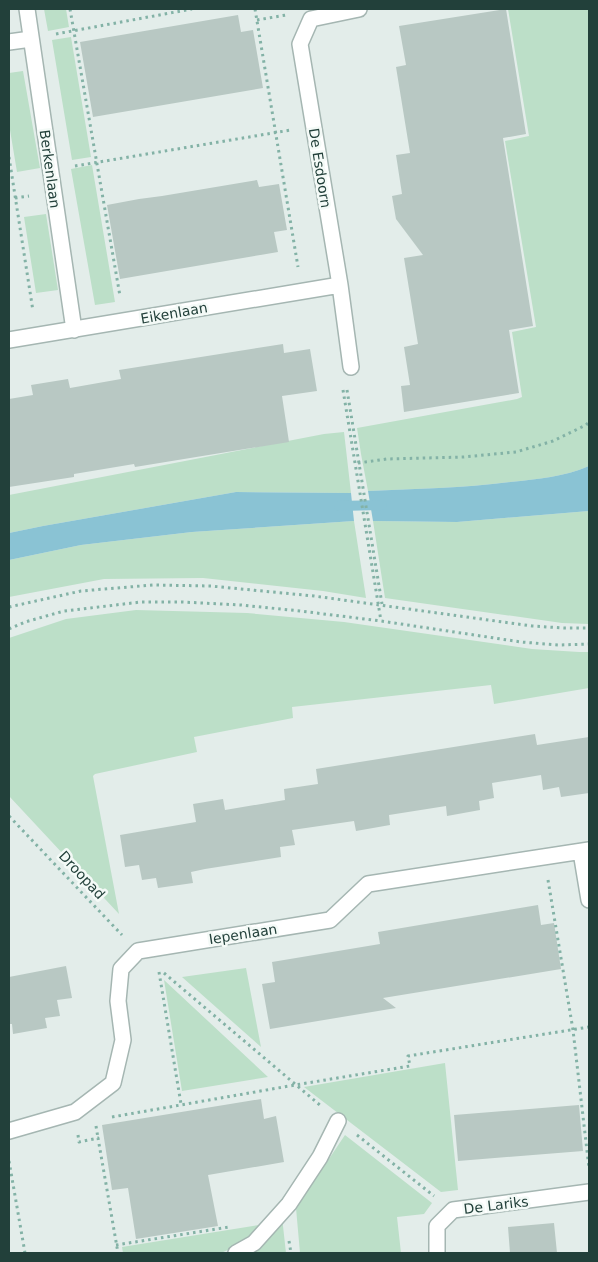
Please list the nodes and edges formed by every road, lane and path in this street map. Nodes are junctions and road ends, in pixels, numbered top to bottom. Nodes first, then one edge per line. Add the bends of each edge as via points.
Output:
1 (27, 9) edge
2 (70, 9) edge
3 (192, 9) edge
4 (255, 9) edge
5 (359, 9) edge
6 (171, 11) edge
7 (74, 31) junction
8 (31, 39) junction
9 (9, 42) edge
10 (313, 126) junction
11 (276, 132) junction
12 (9, 157) edge
13 (97, 161) junction
14 (52, 181) junction
15 (15, 198) junction
16 (340, 284) junction
17 (302, 291) junction
18 (124, 321) junction
19 (74, 330) junction
20 (37, 336) junction
21 (9, 340) edge
22 (351, 367) junction
23 (589, 422) edge
24 (358, 463) junction
25 (358, 473) junction
26 (380, 604) junction
27 (9, 607) edge
28 (382, 621) junction
29 (589, 628) edge
30 (9, 629) edge
31 (589, 644) edge
32 (9, 816) edge
33 (585, 851) edge
34 (544, 857) junction
35 (589, 900) edge
36 (138, 951) junction
37 (589, 1027) edge
38 (573, 1030) junction
39 (295, 1085) junction
40 (181, 1104) junction
41 (75, 1112) junction
42 (104, 1118) dead end
43 (95, 1120) dead end
44 (338, 1121) junction
45 (9, 1132) edge
46 (98, 1138) junction
47 (9, 1161) edge
48 (589, 1172) edge
49 (589, 1192) edge
50 (453, 1210) junction
51 (275, 1220) junction
52 (116, 1245) junction
53 (25, 1253) edge
54 (118, 1253) edge
55 (236, 1253) edge
56 (438, 1253) edge

1 - 8 street, Berkenlaan
2 - 7 path
3 - 6 path
4 - 11 path
5 - 10 street, De Esdoorn via 311,18 300,44
6 - 7 path
7 - 8 path
7 - 13 path
8 - 9 street
8 - 14 street, Berkenlaan
10 - 11 path
10 - 16 street, De Esdoorn
11 - 13 path
11 - 17 path
12 - 15 path
13 - 14 path via 62,168
13 - 18 path
14 - 15 path via 43,193
14 - 19 street, Berkenlaan
15 - 20 path
16 - 17 street, Eikenlaan
16 - 22 street, De Esdoorn
17 - 18 street, Eikenlaan
18 - 19 street, Eikenlaan
19 - 20 street, Eikenlaan
20 - 21 street, Eikenlaan
22 - 24 path via 345,381
22 - 25 path via 340,370
23 - 24 path via 554,441 516,452
24 - 25 path
25 - 26 path
25 - 26 path via 371,532
26 - 27 path via 211,586 153,585 81,591
26 - 28 path
26 - 29 path via 532,626
28 - 30 path via 241,606 141,602 64,611
28 - 31 path via 521,642
32 - 36 path, Droopad
33 - 34 street, Iepenlaan
33 - 35 street
34 - 36 street, Iepenlaan via 368,884 330,920
34 - 38 path
36 - 41 street via 121,969 118,1001 123,1040 113,1083
37 - 38 path
38 - 39 path via 408,1056 410,1066
38 - 48 path
39 - 40 path
39 - 40 path via 159,968
39 - 44 path
40 - 42 path
41 - 45 street
41 - 46 path via 79,1142
43 - 46 path
44 - 50 path
44 - 51 street via 320,1157
46 - 52 path
47 - 53 path
49 - 50 street, De Lariks
50 - 56 street, De Lariks via 437,1226
51 - 52 path
51 - 55 street via 254,1243
52 - 54 path

